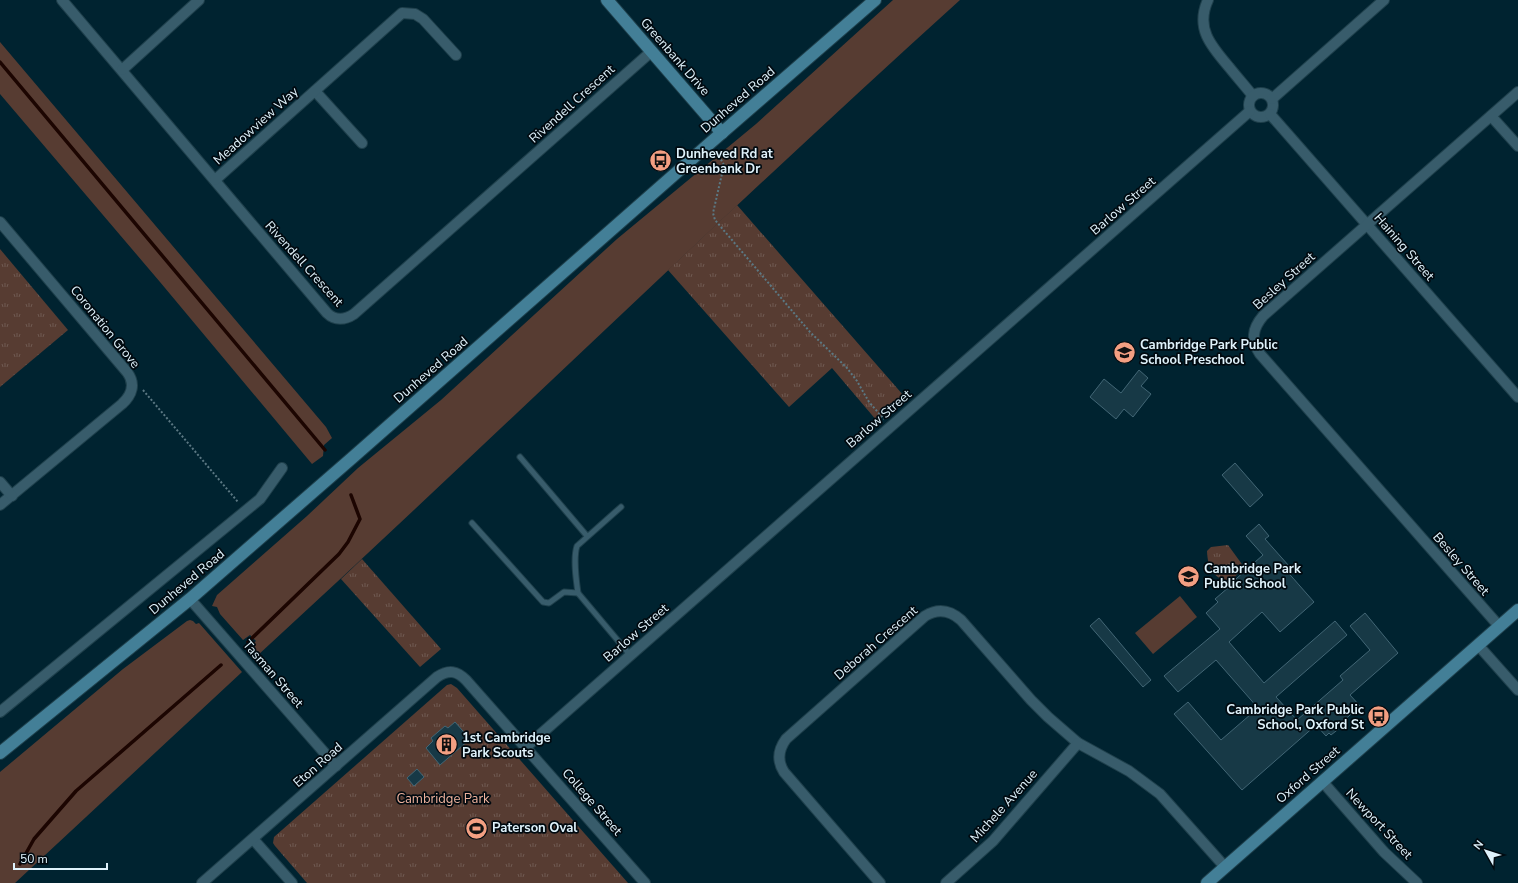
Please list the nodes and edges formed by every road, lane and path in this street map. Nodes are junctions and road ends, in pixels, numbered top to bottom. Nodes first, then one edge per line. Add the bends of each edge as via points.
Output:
1 (62, 0) edge
2 (199, 0) edge
3 (607, 0) edge
4 (875, 0) edge
5 (1208, 0) edge
6 (1384, 0) edge
7 (652, 51) junction
8 (456, 55) dead end
9 (122, 70) junction
10 (315, 91) junction
11 (1518, 92) edge
12 (1253, 96) junction
13 (1272, 99) junction
14 (1250, 112) junction
15 (1270, 114) junction
16 (1491, 116) junction
17 (722, 133) junction
18 (362, 143) dead end
19 (1518, 146) edge
20 (719, 156) dead end
21 (214, 180) junction
22 (0, 222) edge
23 (1367, 224) junction
24 (141, 388) dead end
25 (1518, 396) edge
26 (891, 426) junction
27 (520, 457) dead end
28 (282, 468) dead end
29 (0, 482) edge
30 (12, 496) junction
31 (0, 505) edge
32 (241, 506) dead end
33 (621, 507) dead end
34 (472, 523) dead end
35 (588, 536) junction
36 (578, 593) junction
37 (190, 599) junction
38 (1518, 610) edge
39 (1499, 626) junction
40 (1478, 645) junction
41 (630, 655) junction
42 (452, 671) joint
43 (1518, 690) edge
44 (0, 712) edge
45 (1078, 743) junction
46 (526, 747) junction
47 (0, 753) edge
48 (336, 766) junction
49 (1322, 781) junction
50 (253, 839) junction
51 (1225, 867) junction
52 (202, 883) edge
53 (292, 883) edge
54 (645, 883) edge
55 (880, 883) edge
56 (946, 883) edge
57 (1207, 883) edge
58 (1417, 883) edge

1 - 9 street, Rivendell Crescent
2 - 9 street
3 - 7 main road, Greenbank Drive
4 - 17 main road, Dunheved Road
5 - 12 street via 1203,20 1206,35 1213,48
6 - 13 street
7 - 17 main road, Greenbank Drive
7 - 21 street, Rivendell Crescent via 347,318 328,315
8 - 10 street, Meadowview Way via 424,19 415,14 402,13
9 - 21 street, Rivendell Crescent
10 - 18 street, Meadowview Way
10 - 21 street, Meadowview Way
11 - 16 street, Besley Street
12 - 13 street via 1263,93
12 - 14 street via 1249,102
13 - 15 street via 1273,107
14 - 15 street via 1259,117
14 - 26 street, Barlow Street
15 - 23 street, Haining Street
16 - 19 street
16 - 23 street, Besley Street
17 - 37 main road, Dunheved Road
20 - 26 path via 724,168 713,213 715,220 810,332 847,368 869,402
22 - 30 street, Coronation Grove via 127,372 132,386 130,396 122,404
23 - 25 street, Haining Street
23 - 39 street, Besley Street via 1263,316 1255,327 1253,341 1260,354
24 - 32 path
26 - 41 street, Barlow Street
27 - 35 lane
28 - 44 street, Dunheved Road via 260,499
29 - 30 street
30 - 31 street, Coronation Grove
33 - 35 lane
34 - 36 lane via 543,602 548,603 564,592
35 - 36 lane via 576,549
36 - 41 lane
37 - 47 main road, Dunheved Road
37 - 48 street, Tasman Street
38 - 39 main road, Oxford Street
39 - 40 main road, Oxford Street
40 - 43 street
40 - 49 main road, Oxford Street
41 - 46 street, Barlow Street
42 - 46 street, College Street via 462,675
42 - 48 street, Eton Road via 438,677
45 - 51 street, Deborah Crescent via 1129,771 1150,786 1170,804
45 - 55 street, Deborah Crescent via 1048,718 958,617 949,612 939,611 926,616 786,739 780,751 780,764 784,772
45 - 56 street, Michele Avenue via 993,841
46 - 54 street, College Street
48 - 50 street, Eton Road
49 - 51 main road, Oxford Street
49 - 58 street, Newport Street via 1384,852
50 - 52 street, Eton Road
50 - 53 street
51 - 57 main road, Oxford Street

